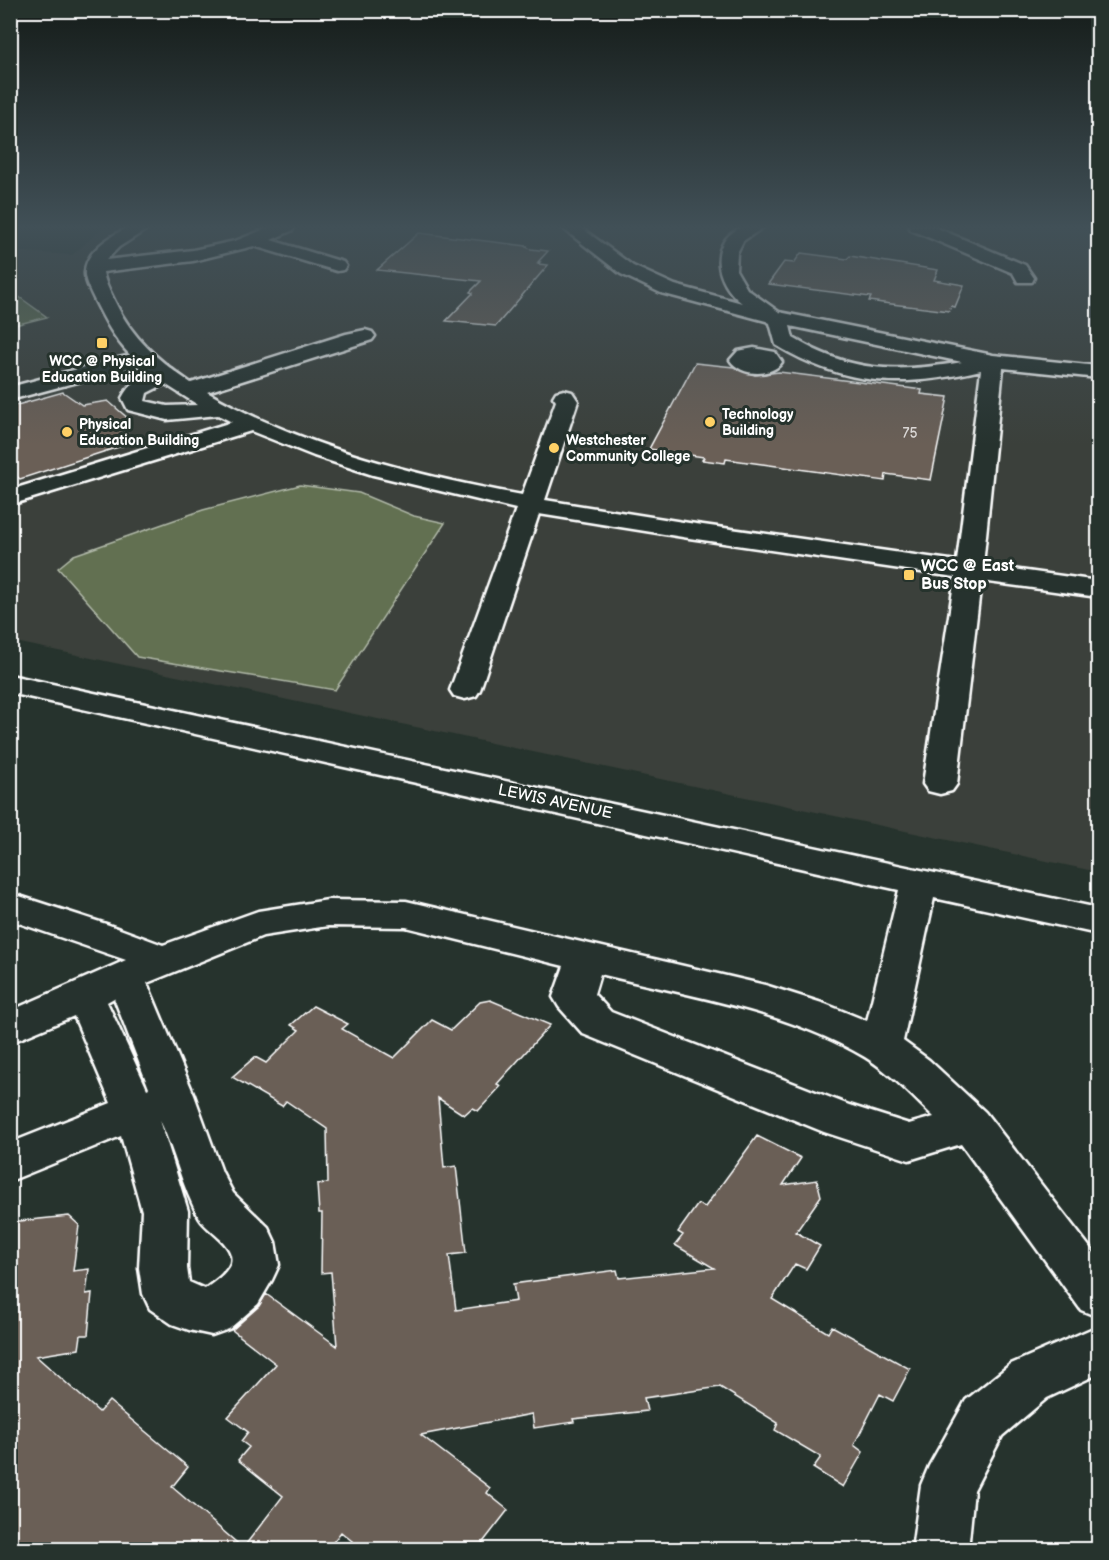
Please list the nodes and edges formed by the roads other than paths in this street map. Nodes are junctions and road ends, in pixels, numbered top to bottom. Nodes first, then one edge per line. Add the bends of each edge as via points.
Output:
1 (104, 299) edge
2 (705, 299) edge
3 (749, 299) edge
4 (775, 317) junction
5 (365, 336) dead end
6 (783, 341) junction
7 (950, 353) junction
8 (764, 355) dead end
9 (146, 357) junction
10 (993, 361) junction
11 (1098, 372) edge
12 (936, 373) junction
13 (169, 376) junction
14 (190, 390) junction
15 (10, 394) edge
16 (564, 397) dead end
17 (221, 408) junction
18 (253, 423) junction
19 (10, 479) edge
20 (38, 490) junction
21 (10, 498) edge
22 (530, 506) junction
23 (969, 571) junction
24 (1098, 589) edge
25 (10, 684) edge
26 (465, 690) dead end
27 (939, 784) dead end
28 (919, 882) junction
29 (10, 906) edge
30 (1098, 921) edge
31 (586, 959) junction
32 (163, 960) junction
33 (125, 977) junction
34 (84, 995) junction
35 (10, 1028) edge
36 (881, 1047) junction
37 (155, 1103) junction
38 (970, 1124) junction
39 (10, 1163) edge
40 (1098, 1295) edge
41 (1098, 1349) edge
42 (940, 1550) edge

1 - 9 street via 116,325
2 - 4 street
3 - 4 street
4 - 6 street via 782,328
4 - 7 street
5 - 14 street
6 - 8 street
6 - 12 street via 825,365 882,375
7 - 10 street
7 - 12 street
9 - 13 street
9 - 15 street
10 - 11 street
10 - 12 street
10 - 23 street
13 - 14 street
13 - 17 street via 135,392 136,405 172,413
14 - 17 street
16 - 22 street via 566,406
17 - 18 street
18 - 20 street
18 - 22 street via 339,458 410,479
19 - 20 street
20 - 21 street
22 - 23 street
22 - 26 street
23 - 24 street
23 - 27 street
25 - 28 street, LEWIS AVENUE
28 - 30 street, LEWIS AVENUE
28 - 36 street
29 - 32 street
31 - 32 street via 406,914 328,913 258,924
31 - 36 street via 777,1004 848,1030
31 - 38 street via 573,997 597,1023 839,1120 909,1142
32 - 33 street
33 - 34 street
33 - 37 street
34 - 35 street
34 - 37 street
36 - 38 street
37 - 39 street
38 - 40 street
41 - 42 street via 1029,1381 984,1418 948,1485

